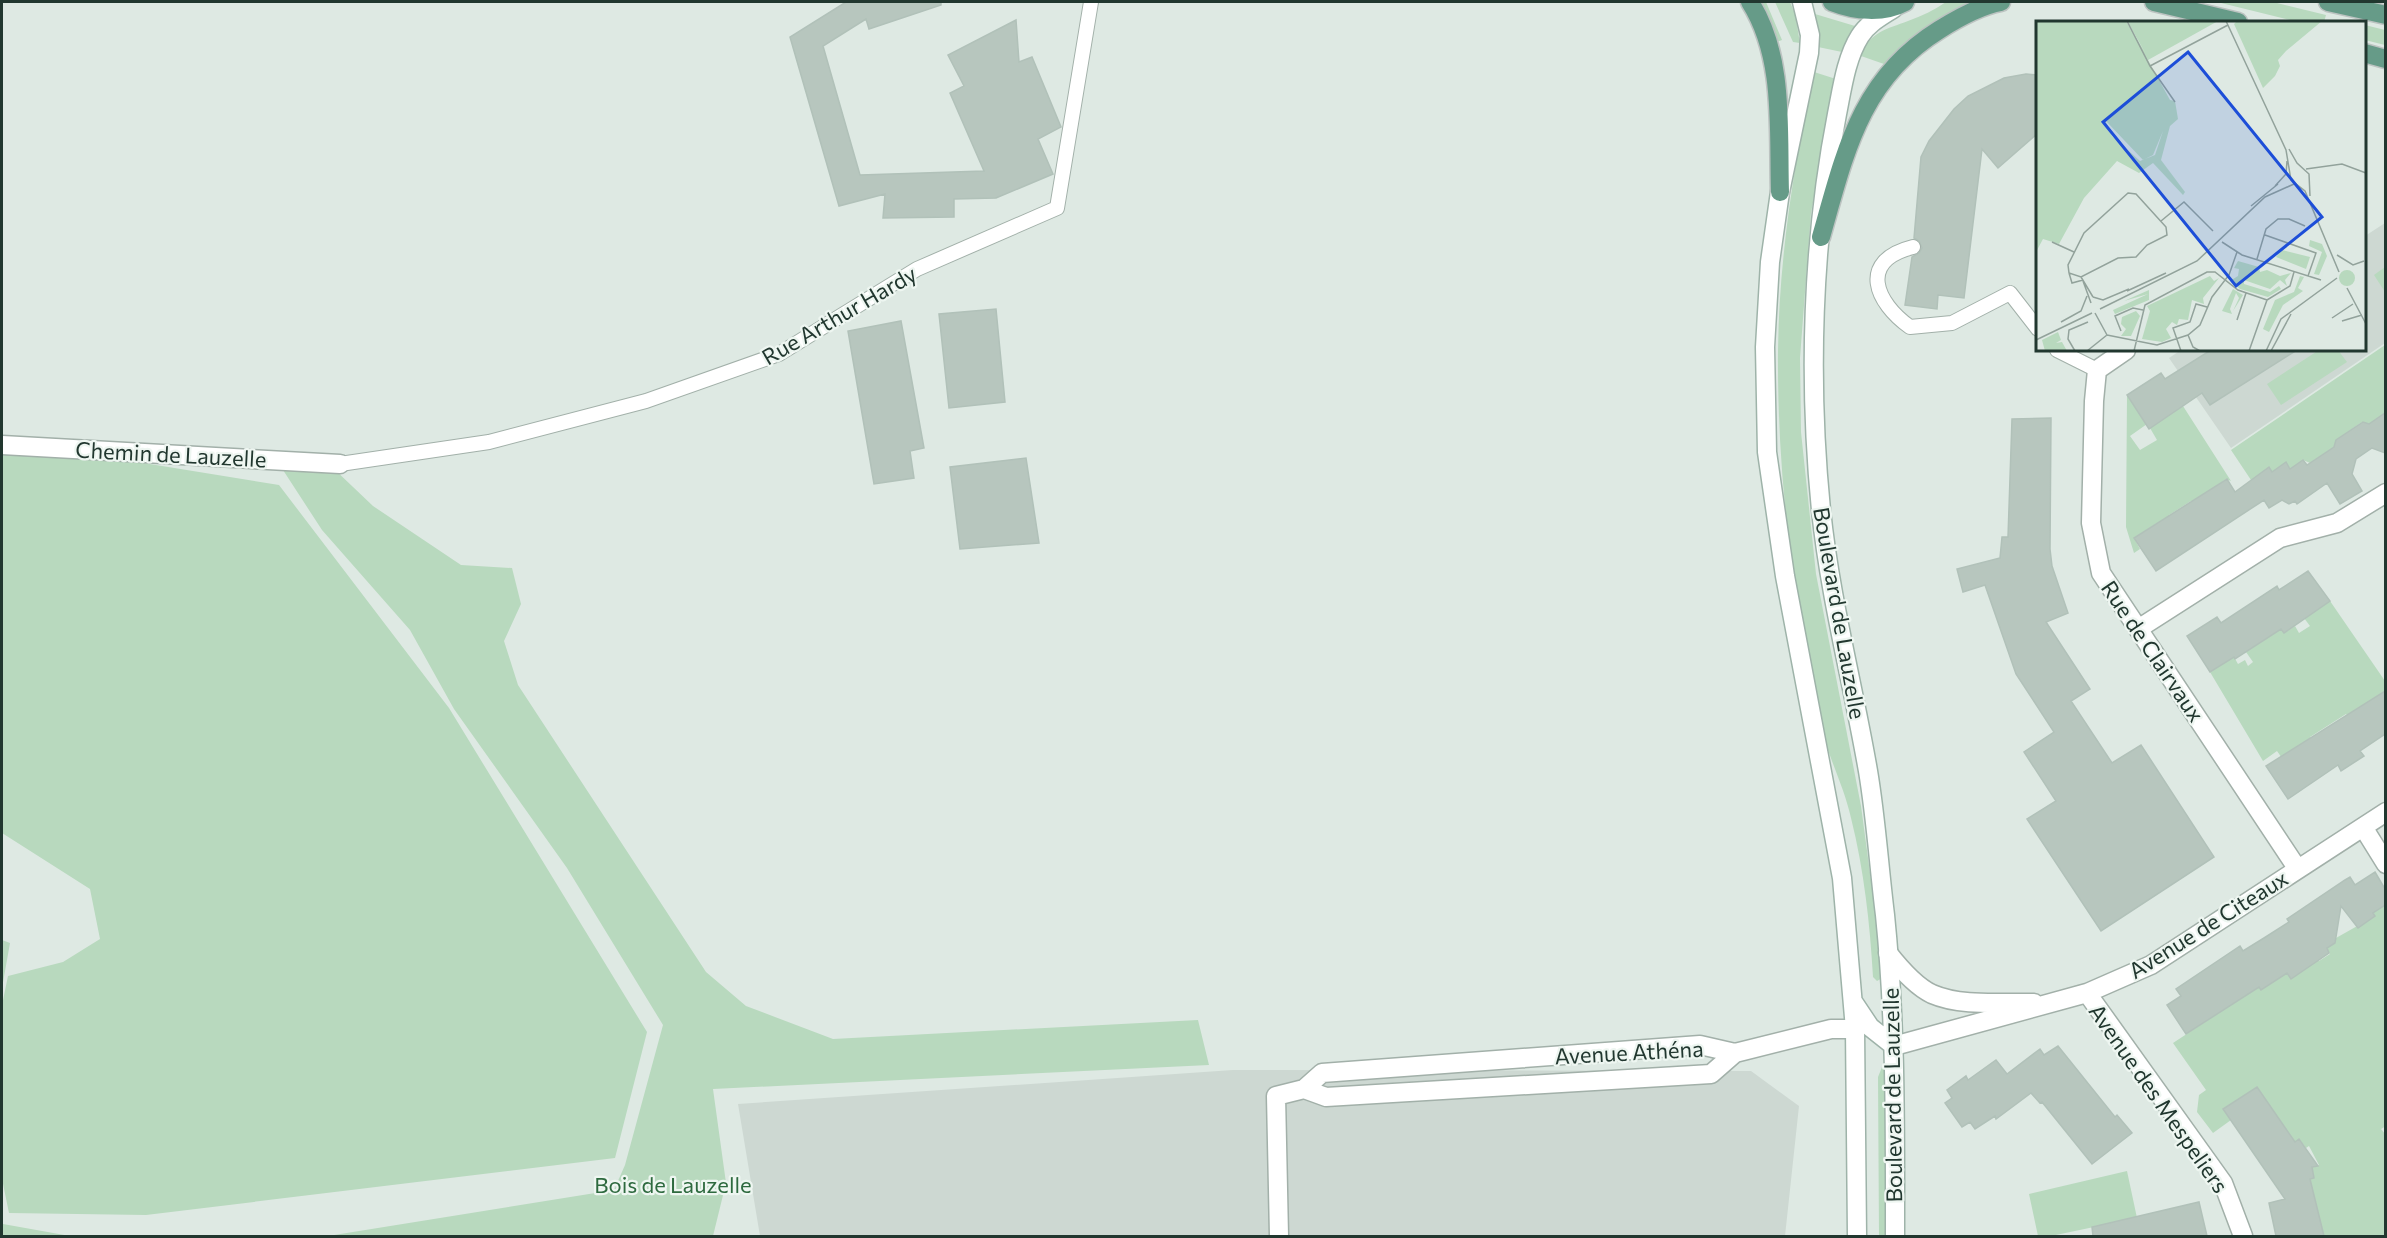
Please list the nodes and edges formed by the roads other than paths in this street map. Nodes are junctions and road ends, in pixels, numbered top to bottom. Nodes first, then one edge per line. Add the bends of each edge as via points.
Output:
1 (1091, 2) edge
2 (1750, 2) edge
3 (1802, 2) edge
4 (1832, 2) edge
5 (2001, 2) edge
6 (2154, 2) edge
7 (2328, 2) edge
8 (1899, 5) edge
9 (2385, 15) edge
10 (2234, 21) edge
11 (2366, 53) edge
12 (2385, 58) edge
13 (1780, 192) junction
14 (1821, 237) junction
15 (1913, 248) dead end
16 (2036, 328) edge
17 (2059, 351) edge
18 (2125, 351) edge
19 (2097, 370) junction
20 (2, 445) edge
21 (340, 464) joint
22 (2385, 493) edge
23 (2138, 629) junction
24 (2385, 812) edge
25 (2363, 827) junction
26 (2385, 864) edge
27 (2297, 868) junction
28 (1888, 953) junction
29 (2087, 993) junction
30 (1853, 1001) junction
31 (2045, 1003) junction
32 (1856, 1029) junction
33 (1894, 1046) junction
34 (1735, 1053) junction
35 (1304, 1089) junction
36 (1279, 1236) edge
37 (1857, 1236) edge
38 (1895, 1236) edge
39 (2243, 1236) edge

1 - 21 lane, Rue Arthur Hardy via 1057,208 918,269 779,354 724,374 646,401 489,442
2 - 13 main road via 1775,71
3 - 13 street, Boulevard de Lauzelle via 1810,35 1809,53
4 - 8 main road via 1868,10
5 - 14 main road via 1957,18 1928,37 1886,74 1853,131
6 - 10 main road
7 - 9 main road
8 - 14 street, Boulevard de Lauzelle via 1859,36 1849,63 1830,152
11 - 12 main road
13 - 30 street, Boulevard de Lauzelle via 1770,262 1765,347 1767,452 1785,576 1842,878
14 - 28 street, Boulevard de Lauzelle via 1814,354 1821,510 1868,773
15 - 16 lane via 1893,256 1876,279 1884,304 1910,327 1952,323 2010,293
17 - 19 lane
18 - 19 street
19 - 23 street, Rue de Clairvaux via 2091,523 2101,573
20 - 21 street, Chemin de Lauzelle
22 - 23 street via 2337,524 2280,538
23 - 27 street, Rue de Clairvaux
24 - 25 street, Avenue de Citeaux
25 - 26 street
25 - 27 street, Avenue de Citeaux
27 - 29 street, Avenue de Citeaux via 2151,965
28 - 31 street, Avenue de Citeaux via 1919,986 1932,994 1973,1001
28 - 33 street, Boulevard de Lauzelle
29 - 31 street, Avenue de Citeaux
29 - 39 street, Avenue des Mespeliers via 2223,1184
30 - 32 street, Boulevard de Lauzelle
30 - 33 street via 1870,1027
31 - 33 street, Avenue de Citeaux
32 - 34 street via 1831,1029
32 - 37 street, Boulevard de Lauzelle
33 - 38 street, Boulevard de Lauzelle
34 - 35 street, Avenue Athéna via 1700,1045 1322,1073
34 - 35 street, Avenue Athéna via 1711,1074 1326,1097
35 - 36 street, Avenue Athéna via 1276,1096

